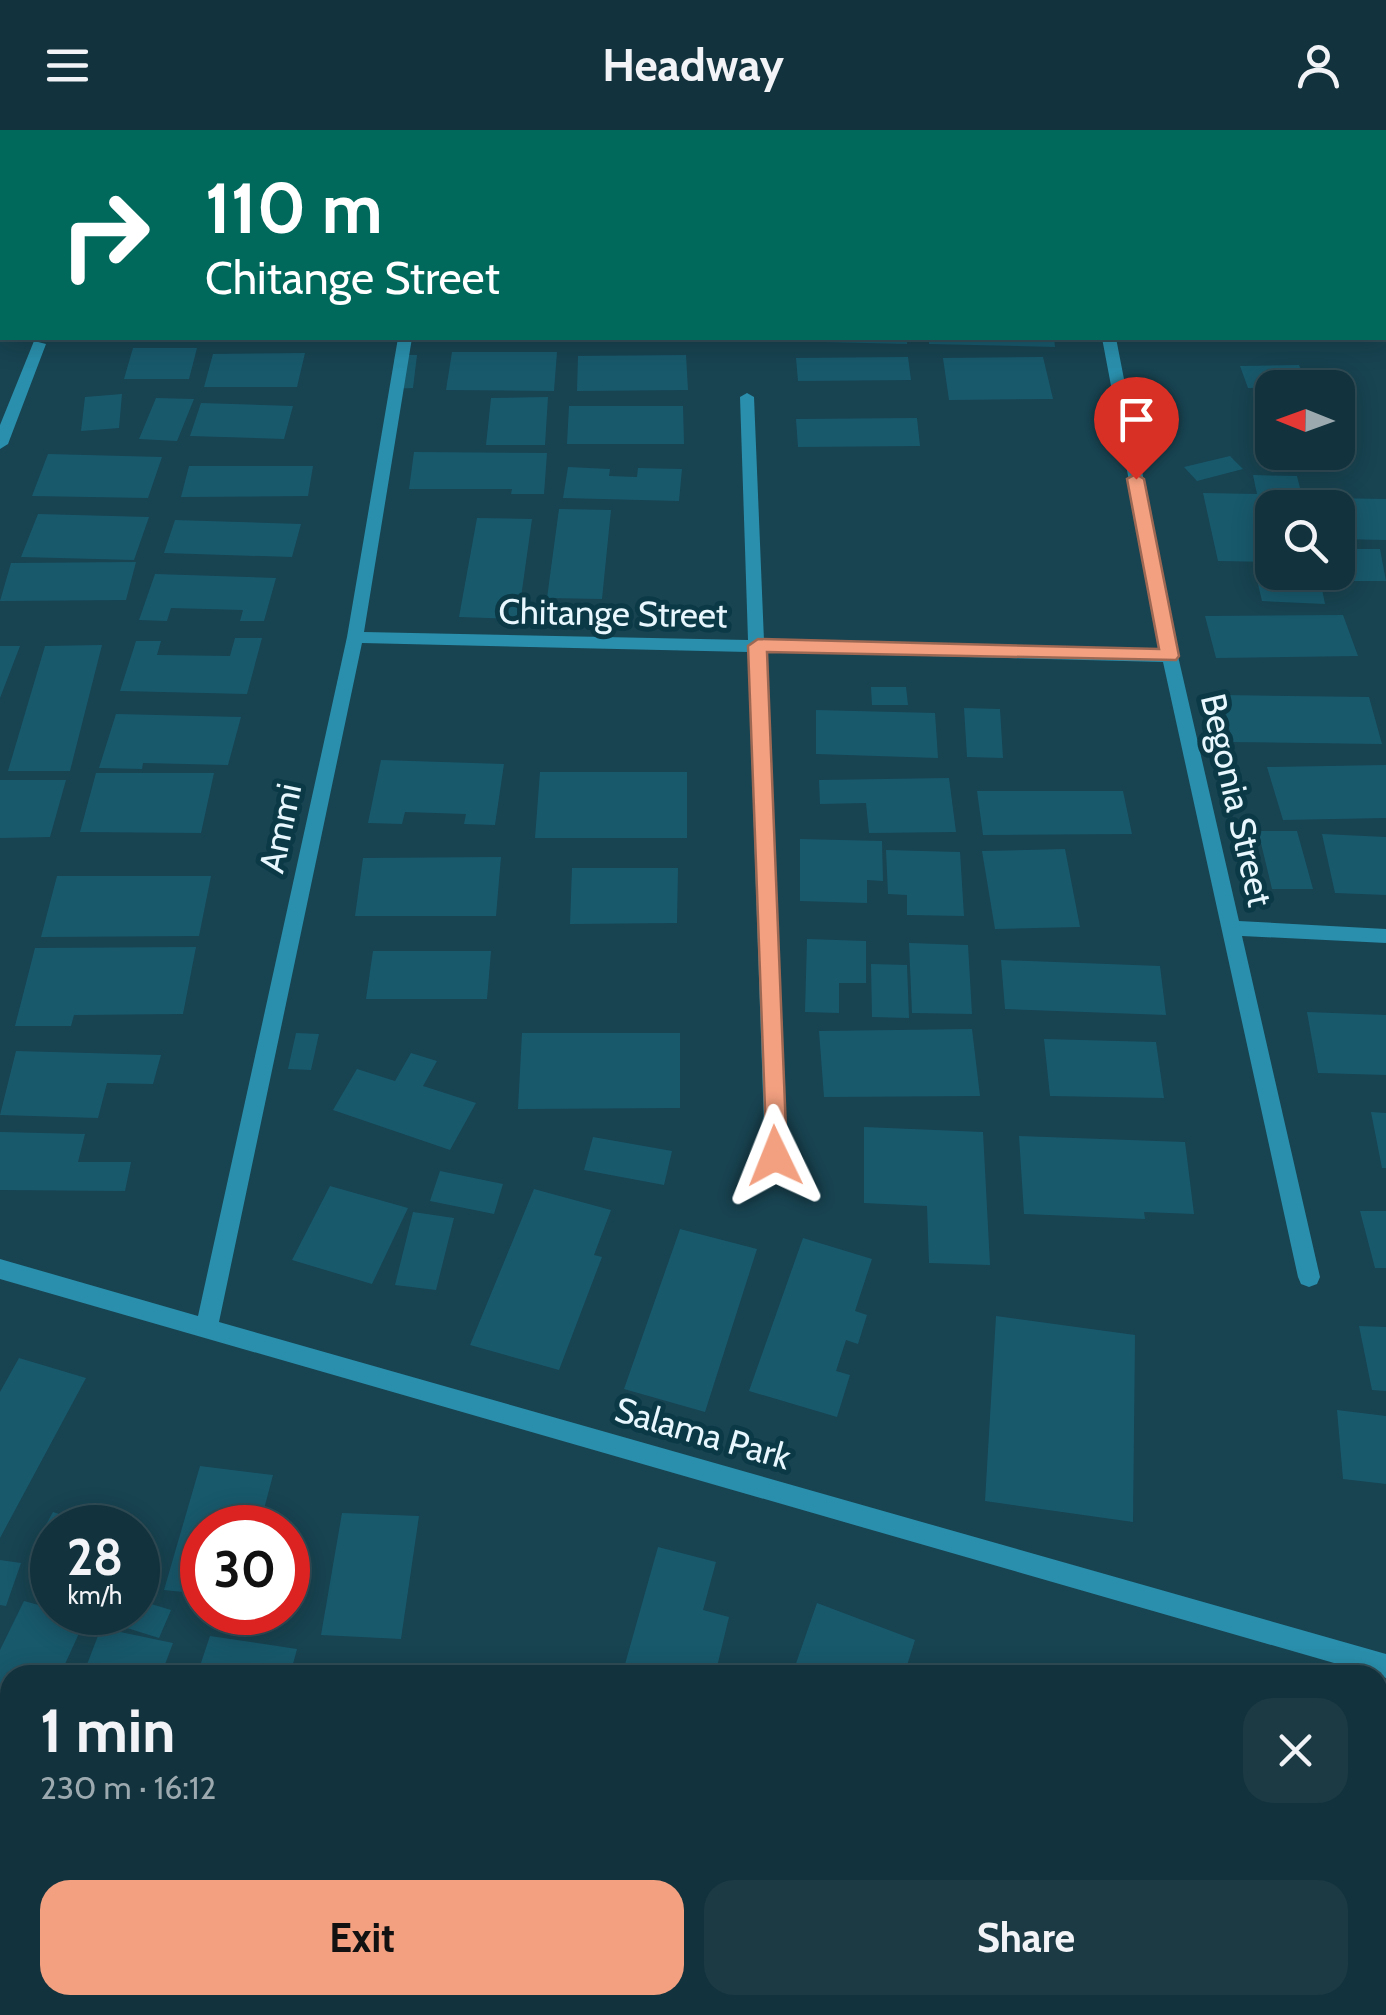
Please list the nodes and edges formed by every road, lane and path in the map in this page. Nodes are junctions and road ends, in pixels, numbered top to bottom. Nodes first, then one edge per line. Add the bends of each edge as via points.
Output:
1 (406, 340) edge
2 (1108, 340) edge
3 (39, 344) dead end
4 (747, 397) dead end
5 (0, 444) edge
6 (355, 637) junction
7 (758, 646) junction
8 (1170, 656) junction
9 (1234, 928) junction
10 (1386, 936) edge
11 (775, 1156) dead end
12 (0, 1270) edge
13 (1308, 1277) dead end
14 (206, 1330) junction
15 (1382, 1665) edge

1 - 6 street, Ammi
2 - 8 street, Begonia Street
3 - 5 street
4 - 7 street
6 - 7 street, Chitange Street
6 - 14 street, Ammi
7 - 8 street, Chitange Street
7 - 11 street
8 - 9 street, Begonia Street
9 - 10 street
9 - 13 street, Begonia Street
12 - 14 street, Salama Park
14 - 15 street, Salama Park

